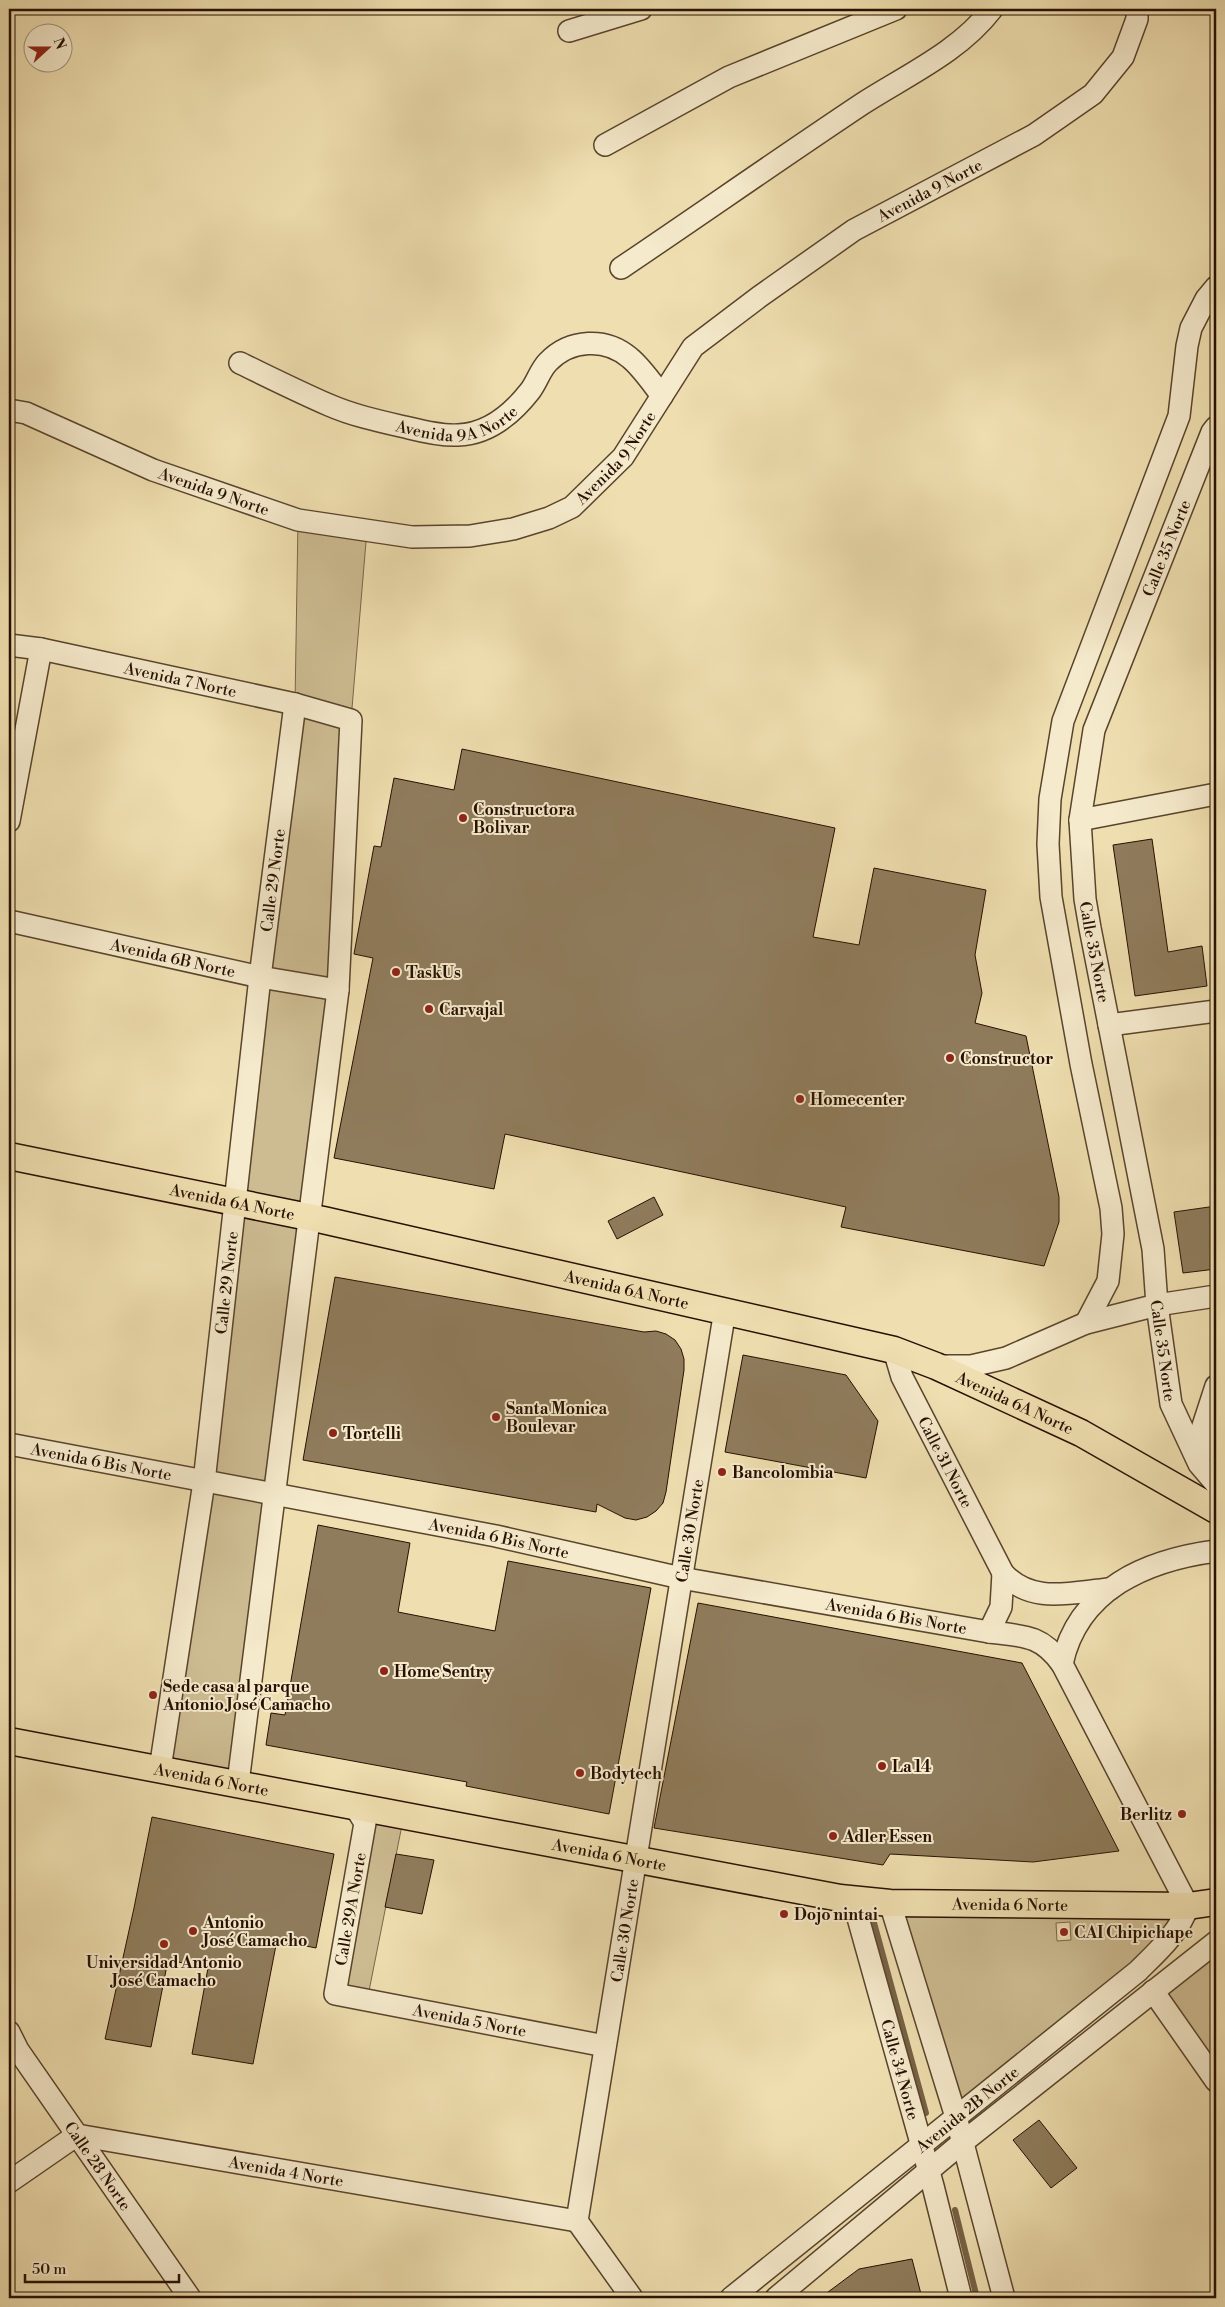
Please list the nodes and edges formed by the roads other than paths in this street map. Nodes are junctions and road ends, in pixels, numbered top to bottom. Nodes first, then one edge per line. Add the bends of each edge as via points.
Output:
1 (641, 9) edge
2 (896, 9) edge
3 (992, 9) edge
4 (1137, 9) edge
5 (569, 31) dead end
6 (605, 145) dead end
7 (621, 268) dead end
8 (1216, 287) edge
9 (240, 363) dead end
10 (662, 396) junction
11 (9, 410) edge
12 (1216, 427) edge
13 (9, 645) edge
14 (41, 649) junction
15 (295, 704) junction
16 (1216, 794) edge
17 (1080, 820) junction
18 (9, 821) edge
19 (9, 921) edge
20 (260, 977) junction
21 (338, 990) junction
22 (1216, 1012) edge
23 (1109, 1025) junction
24 (9, 1156) edge
25 (235, 1202) junction
26 (310, 1217) junction
27 (1216, 1296) edge
28 (1157, 1304) junction
29 (725, 1310) junction
30 (1086, 1323) junction
31 (894, 1350) junction
32 (936, 1366) junction
33 (1216, 1386) edge
34 (9, 1444) edge
35 (1199, 1464) junction
36 (204, 1482) junction
37 (1216, 1484) edge
38 (274, 1495) junction
39 (1216, 1510) edge
40 (1216, 1551) edge
41 (1003, 1573) junction
42 (681, 1578) junction
43 (1110, 1589) junction
44 (988, 1632) junction
45 (1062, 1664) junction
46 (9, 1741) edge
47 (160, 1769) junction
48 (238, 1783) junction
49 (368, 1813) junction
50 (636, 1859) junction
51 (853, 1900) junction
52 (1216, 1902) edge
53 (890, 1903) junction
54 (1188, 1906) junction
55 (1216, 1942) edge
56 (1153, 1991) junction
57 (335, 1994) joint
58 (9, 2032) edge
59 (605, 2046) junction
60 (1216, 2081) edge
61 (956, 2118) junction
62 (77, 2135) junction
63 (963, 2142) junction
64 (922, 2146) junction
65 (929, 2171) junction
66 (9, 2182) edge
67 (577, 2221) junction
68 (190, 2298) edge
69 (632, 2298) edge
70 (731, 2298) edge
71 (776, 2298) edge
72 (961, 2298) edge
73 (1004, 2298) edge

1 - 5 street
2 - 6 street via 729,77
3 - 7 street via 978,27 939,57 863,103
4 - 10 street, Avenida 9 Norte via 1137,19 1123,57 1093,94 1034,135 854,230 693,347
8 - 30 street, Calle 35 Norte via 1191,328 1186,346 1179,416 1063,721 1051,790 1048,844 1052,897 1081,1064 1111,1208 1113,1234 1108,1281
9 - 10 street, Avenida 9A Norte via 330,406 426,432 458,435 486,430 509,414 530,390 546,364 556,355 579,344 593,342 612,347 630,358
10 - 11 street, Avenida 9 Norte via 623,457 572,507 513,529 470,536 412,537 298,520 153,470 26,413
12 - 17 street, Calle 35 Norte via 1094,730
13 - 14 street, Avenida 7 Norte
14 - 15 street, Avenida 7 Norte
14 - 18 street
15 - 20 street, Calle 29 Norte
15 - 21 street, Avenida 7 Norte via 351,720
16 - 17 street
17 - 23 street, Calle 35 Norte via 1085,900
19 - 20 street, Avenida 6B Norte
20 - 21 street, Avenida 6B Norte
20 - 25 street, Calle 29 Norte
21 - 26 street
22 - 23 street
23 - 28 street, Calle 35 Norte via 1153,1249
24 - 25 main road, Avenida 6A Norte
25 - 26 main road, Avenida 6A Norte
25 - 36 street, Calle 29 Norte
26 - 29 main road, Avenida 6A Norte
26 - 38 street
27 - 28 street
28 - 30 street
28 - 35 street, Calle 35 Norte via 1171,1404
29 - 31 main road, Avenida 6A Norte
29 - 42 street, Calle 30 Norte
30 - 32 street via 1006,1358 971,1366
31 - 32 main road, Avenida 6A Norte
31 - 41 street, Calle 31 Norte via 902,1377
32 - 39 main road, Avenida 6A Norte via 1080,1433
33 - 35 street via 1202,1429
34 - 36 street, Avenida 6 Bis Norte
35 - 37 street, Calle 35 Norte
36 - 38 street, Avenida 6 Bis Norte
36 - 47 street, Calle 29 Norte
38 - 42 street, Avenida 6 Bis Norte via 496,1536
38 - 48 street
40 - 43 street via 1158,1562 1126,1577
41 - 43 street via 1015,1585 1034,1593
41 - 44 street, Avenida 6 Bis Norte via 1001,1607
42 - 44 street, Avenida 6 Bis Norte
42 - 50 street, Calle 30 Norte
43 - 45 street via 1075,1627 1065,1647
44 - 45 street, Avenida 6 Bis Norte via 1034,1639 1053,1651
45 - 54 street
46 - 47 main road, Avenida 6 Norte
47 - 48 main road, Avenida 6 Norte
48 - 49 main road, Avenida 6 Norte
49 - 50 main road, Avenida 6 Norte
49 - 57 street, Calle 29A Norte
50 - 51 main road, Avenida 6 Norte
50 - 59 street, Calle 30 Norte
51 - 53 main road, Avenida 6 Norte
51 - 64 street, Calle 34 Norte
52 - 54 main road, Avenida 6 Norte
53 - 54 main road, Avenida 6 Norte
53 - 61 street
54 - 61 street, Avenida 2B Norte via 1183,1921 1171,1938 1138,1971
55 - 56 street, Avenida 2B Norte
56 - 60 street
56 - 63 street, Avenida 2B Norte
57 - 59 street, Avenida 5 Norte
58 - 62 street, Calle 28 Norte
59 - 67 street, Calle 30 Norte
61 - 63 street
61 - 64 street, Avenida 2B Norte
62 - 66 street
62 - 67 street, Avenida 4 Norte
62 - 68 street, Calle 28 Norte
63 - 65 street, Avenida 2B Norte
63 - 73 street
64 - 65 street, Calle 34 Norte
64 - 70 street, Avenida 2B Norte
65 - 71 street, Avenida 2B Norte
65 - 72 street, Calle 34 Norte
67 - 69 street

